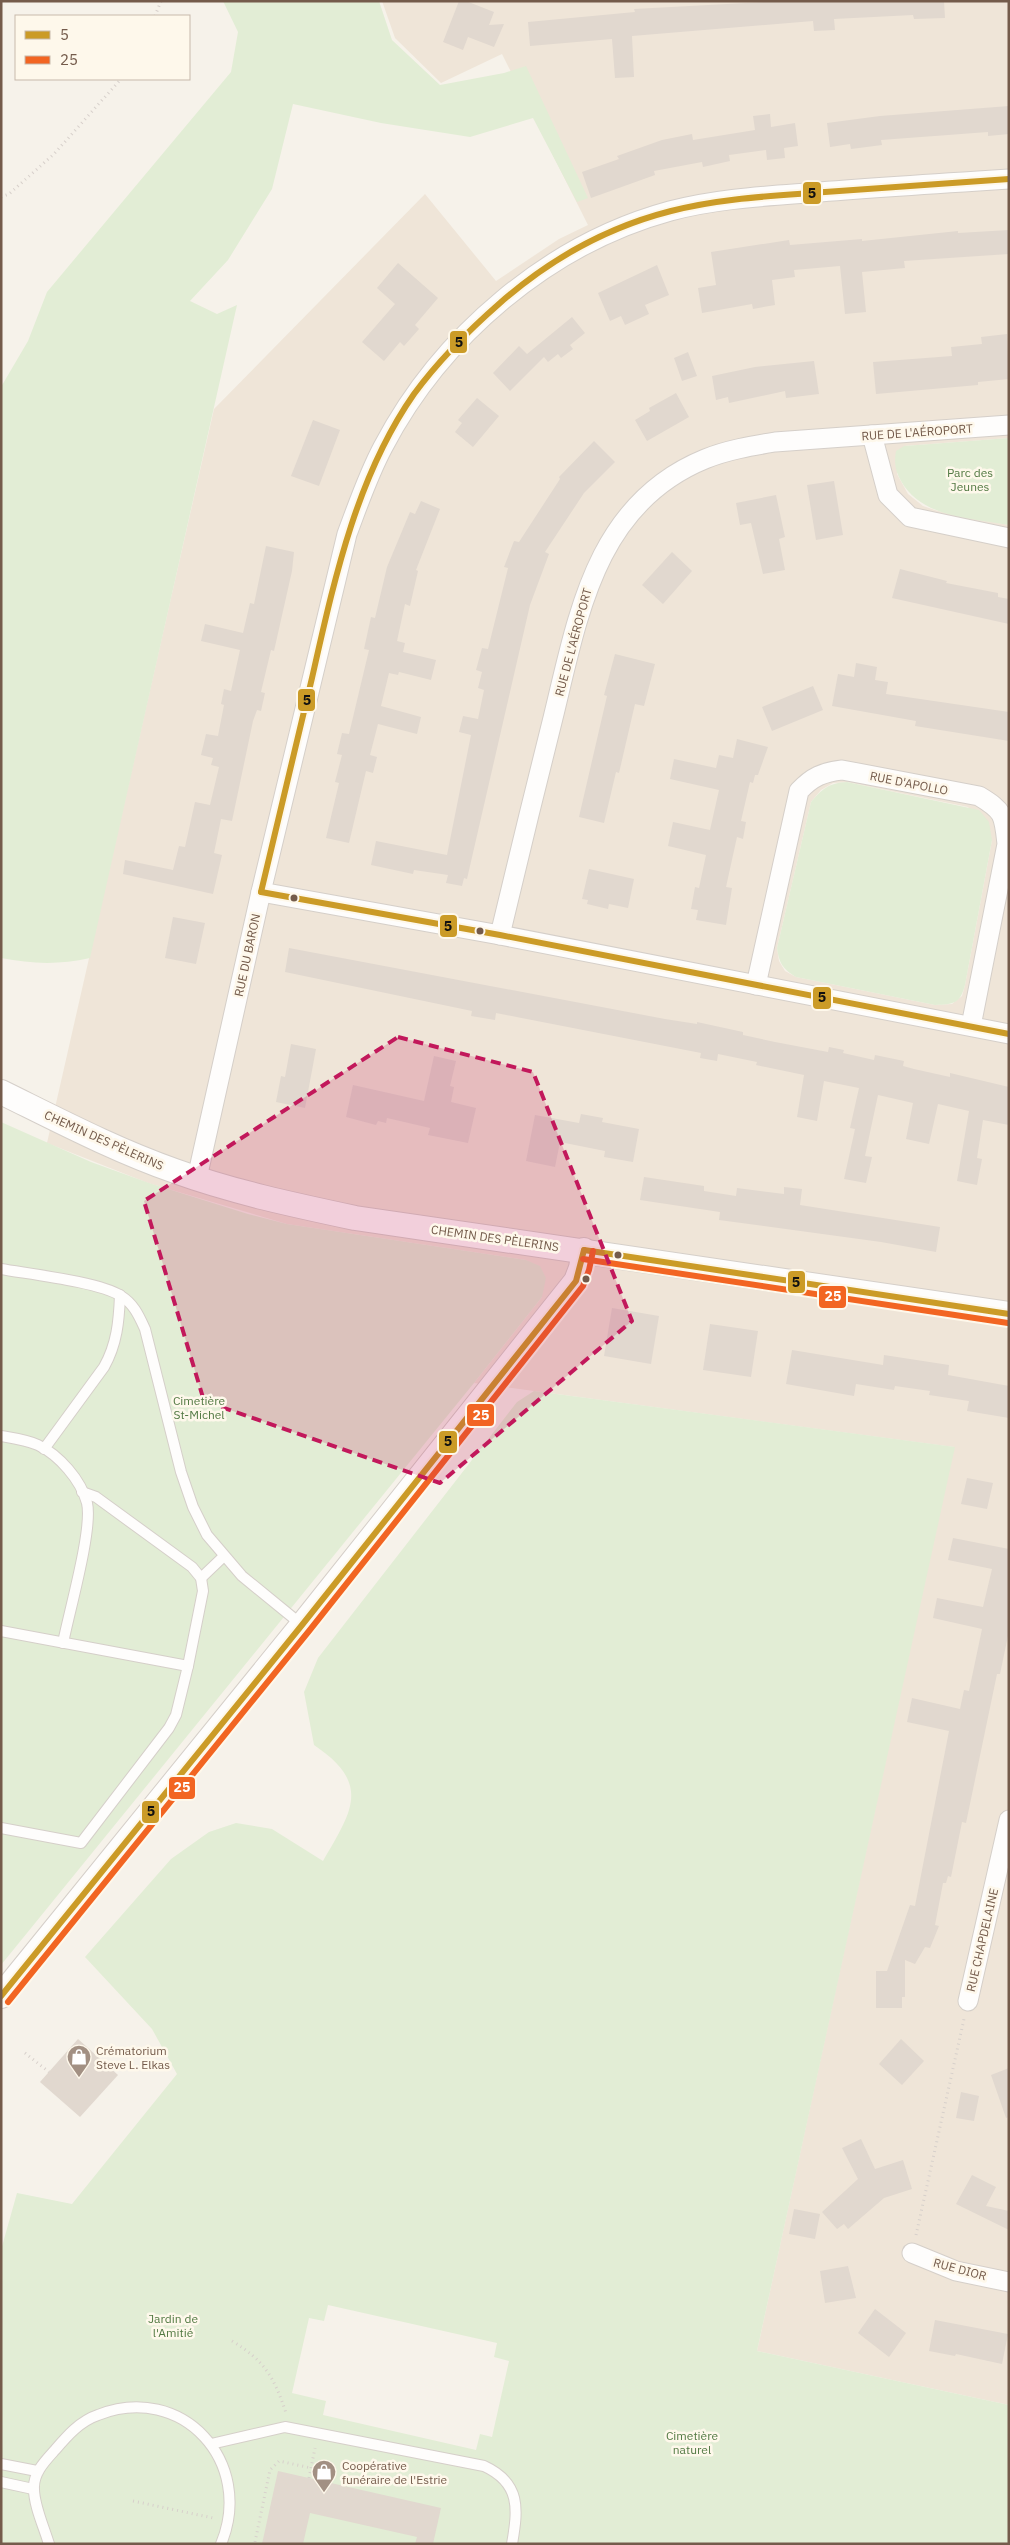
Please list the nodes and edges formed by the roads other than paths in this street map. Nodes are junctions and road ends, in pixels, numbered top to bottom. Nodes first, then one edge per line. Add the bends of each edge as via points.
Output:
1 (1009, 178) edge
2 (1009, 424) edge
3 (872, 435) junction
4 (1009, 538) edge
5 (261, 892) junction
6 (500, 935) junction
7 (756, 985) junction
8 (971, 1026) junction
9 (1009, 1034) edge
10 (1, 1092) edge
11 (197, 1178) junction
12 (584, 1250) junction
13 (1, 1269) edge
14 (120, 1295) junction
15 (1009, 1314) edge
16 (1, 1436) edge
17 (44, 1449) junction
18 (82, 1492) junction
19 (223, 1557) junction
20 (201, 1578) junction
21 (302, 1626) junction
22 (1, 1632) edge
23 (62, 1643) junction
24 (188, 1666) junction
25 (1009, 1820) edge
26 (1, 1828) edge
27 (1, 1996) edge
28 (968, 2001) road end
29 (912, 2252) road end
30 (1009, 2282) edge
31 (211, 2444) junction
32 (1, 2464) edge
33 (38, 2472) junction
34 (1, 2482) edge
35 (34, 2489) junction
36 (49, 2544) edge
37 (221, 2544) edge
38 (512, 2544) edge

1 - 5 street, RUE DU BARON via 753,197 670,211 633,223 566,255 514,291 474,327 440,362 408,405 383,446 364,488 335,579
2 - 3 street, RUE DE L'AÉROPORT
3 - 4 street via 888,494 910,517
3 - 6 street, RUE DE L'AÉROPORT via 775,442 705,459 654,490 608,541 581,605
5 - 6 street
5 - 11 street, RUE DU BARON
6 - 7 street
7 - 8 street
7 - 8 street, RUE D'APOLLO via 799,791 810,780 824,772 842,770 979,796 997,807 1005,825 1007,844
8 - 9 street
10 - 11 street, CHEMIN DES PÈLERINS via 136,1156
11 - 12 street, CHEMIN DES PÈLERINS via 355,1218
12 - 15 street, CHEMIN DES PÈLERINS
12 - 21 street via 582,1268 576,1281
13 - 14 lane via 94,1286
14 - 17 lane via 118,1332 112,1353
14 - 19 lane via 135,1307 145,1329 181,1472 207,1536
16 - 17 lane
17 - 18 lane via 68,1470
18 - 20 lane via 96,1497 192,1567
18 - 23 lane via 87,1504 87,1526
19 - 20 lane
19 - 21 lane
20 - 24 lane via 203,1591
21 - 27 street
22 - 23 lane
23 - 24 lane
24 - 26 lane via 176,1715 169,1728 80,1843
25 - 28 street, RUE CHAPDELAINE
29 - 30 street, RUE DIOR via 956,2271
31 - 33 lane via 198,2430 175,2415 149,2408 123,2408 97,2415 74,2429
31 - 37 lane via 225,2469 230,2488 228,2522
31 - 38 lane via 285,2427 461,2461 495,2471 513,2492 516,2506
32 - 33 lane
33 - 35 lane
34 - 35 lane
35 - 36 lane

